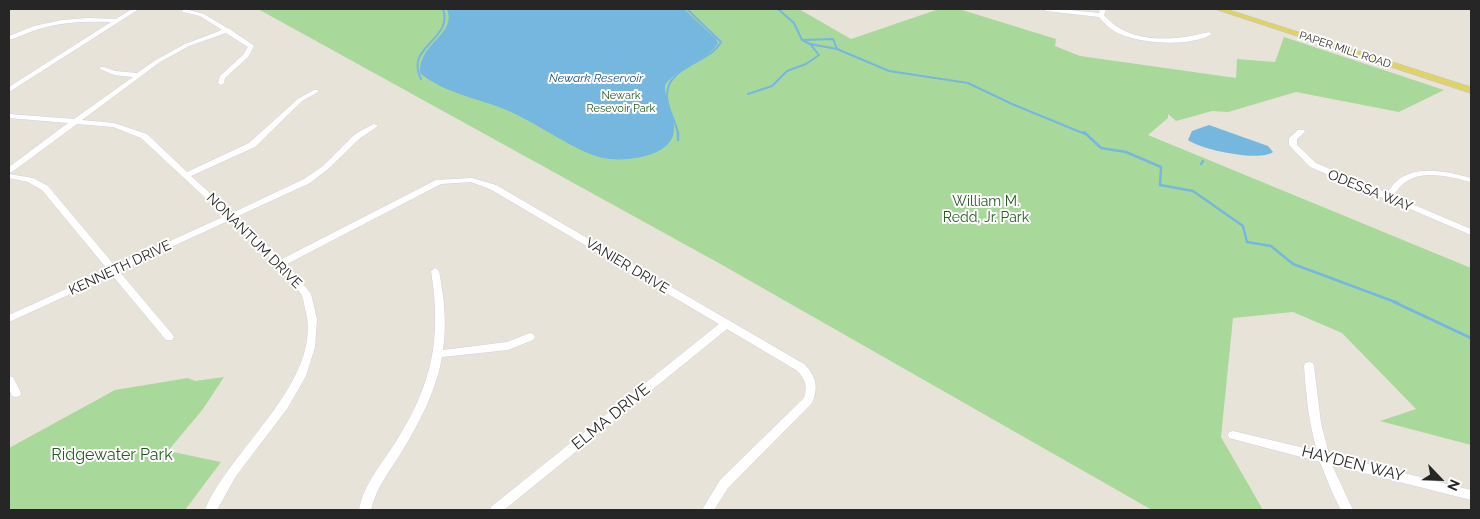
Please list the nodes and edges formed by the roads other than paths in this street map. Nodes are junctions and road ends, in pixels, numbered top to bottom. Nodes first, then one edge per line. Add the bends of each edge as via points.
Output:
1 (136, 9) edge
2 (1046, 9) edge
3 (1219, 9) edge
4 (185, 12) dead end
5 (1102, 12) edge
6 (117, 21) junction
7 (228, 30) junction
8 (1210, 34) dead end
9 (9, 38) edge
10 (102, 68) dead end
11 (138, 75) junction
12 (221, 84) dead end
13 (9, 90) edge
14 (1471, 90) edge
15 (316, 91) dead end
16 (9, 116) edge
17 (75, 121) junction
18 (374, 126) dead end
19 (1301, 132) dead end
20 (9, 170) edge
21 (186, 174) junction
22 (9, 176) edge
23 (1471, 180) edge
24 (1388, 198) junction
25 (231, 216) junction
26 (1471, 232) edge
27 (280, 264) junction
28 (115, 270) junction
29 (435, 271) dead end
30 (9, 320) edge
31 (726, 324) junction
32 (169, 337) dead end
33 (530, 337) dead end
34 (439, 354) junction
35 (1309, 366) dead end
36 (9, 380) edge
37 (16, 393) dead end
38 (1233, 435) dead end
39 (1322, 456) junction
40 (1471, 495) edge
41 (211, 510) edge
42 (365, 510) edge
43 (496, 510) edge
44 (708, 510) edge
45 (1348, 510) edge

1 - 6 street
2 - 5 street
3 - 14 main road, PAPER MILL ROAD
4 - 7 street via 202,15
5 - 8 street via 1108,23 1118,30 1144,39 1180,40
6 - 9 street via 65,20
6 - 13 street
7 - 11 street via 177,50
7 - 12 street via 249,43 251,49 222,77
10 - 11 street via 114,73
11 - 17 street
15 - 21 street via 300,100 252,145
16 - 17 street, NONANTUM DRIVE
17 - 20 street
17 - 21 street, NONANTUM DRIVE via 114,125 138,132
18 - 25 street, KENNETH DRIVE via 356,136 317,175
19 - 24 street, ODESSA WAY via 1295,134 1292,141 1306,160 1333,176
21 - 25 street, NONANTUM DRIVE
22 - 28 street via 30,180 46,188
23 - 24 street via 1436,174 1414,176 1400,182
24 - 26 street, ODESSA WAY
25 - 27 street, NONANTUM DRIVE
25 - 28 street, KENNETH DRIVE
27 - 31 street, VANIER DRIVE via 430,186 456,179 472,180 493,187
27 - 41 street, NONANTUM DRIVE via 300,285 310,306 312,333 306,361 283,406 232,473
28 - 30 street, KENNETH DRIVE
28 - 32 street
29 - 34 street via 441,308
31 - 43 street, ELMA DRIVE
31 - 44 street, VANIER DRIVE via 800,367 810,379 812,394 803,407 724,484
33 - 34 street via 508,346
34 - 42 street via 418,412 369,493
35 - 39 street via 1312,415
36 - 37 street
38 - 39 street, HAYDEN WAY
39 - 40 street, HAYDEN WAY
39 - 45 street

